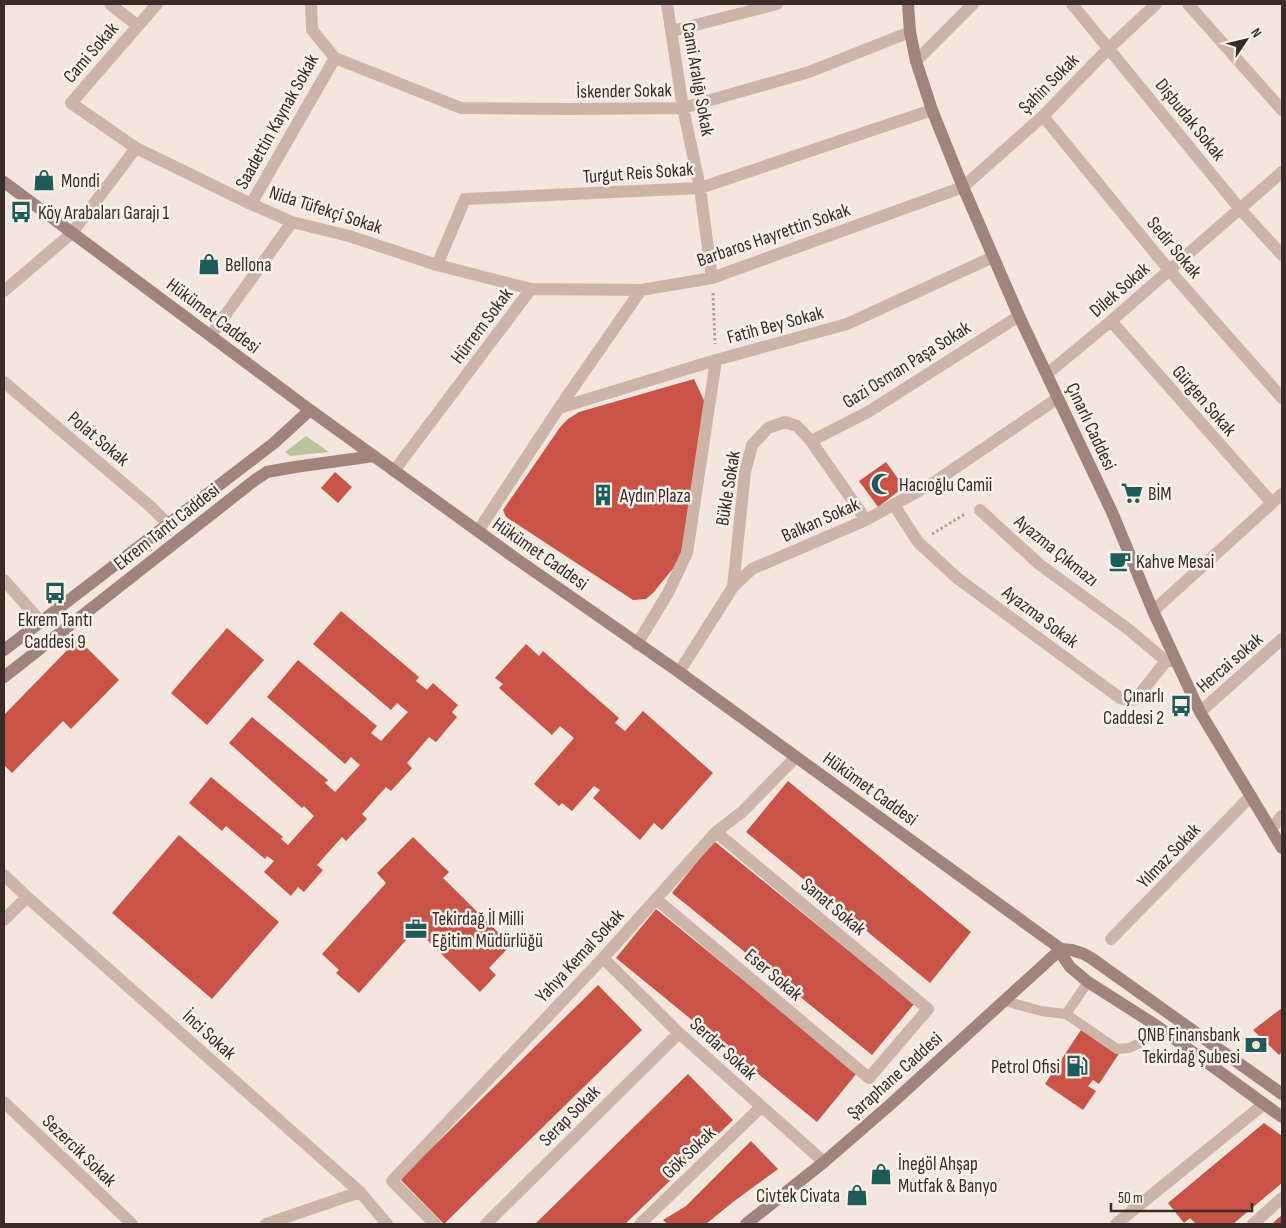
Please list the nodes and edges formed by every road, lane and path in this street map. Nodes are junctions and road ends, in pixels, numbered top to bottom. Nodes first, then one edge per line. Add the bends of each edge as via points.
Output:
1 (110, 4) edge
2 (157, 4) edge
3 (311, 4) edge
4 (667, 4) edge
5 (777, 4) edge
6 (908, 4) edge
7 (973, 4) edge
8 (1072, 4) edge
9 (1156, 4) edge
10 (1188, 4) edge
11 (138, 26) junction
12 (672, 31) junction
13 (910, 32) junction
14 (1109, 48) junction
15 (335, 58) junction
16 (916, 61) junction
17 (71, 103) joint
18 (683, 108) junction
19 (932, 110) junction
20 (1282, 110) edge
21 (1043, 116) junction
22 (136, 148) junction
23 (1282, 172) edge
24 (4, 182) edge
25 (963, 187) junction
26 (700, 188) junction
27 (251, 204) junction
28 (1240, 209) junction
29 (292, 222) junction
30 (72, 233) junction
31 (1282, 255) edge
32 (993, 257) junction
33 (437, 265) junction
34 (1169, 270) junction
35 (712, 278) junction
36 (531, 289) junction
37 (641, 290) junction
38 (4, 291) edge
39 (1019, 316) junction
40 (1111, 321) junction
41 (211, 335) junction
42 (716, 360) junction
43 (1047, 374) junction
44 (4, 382) edge
45 (1058, 398) junction
46 (1282, 398) edge
47 (559, 408) junction
48 (310, 410) junction
49 (811, 441) junction
50 (374, 456) junction
51 (394, 471) junction
52 (1282, 494) edge
53 (1272, 504) junction
54 (894, 505) junction
55 (980, 510) joint
56 (866, 520) junction
57 (168, 524) junction
58 (478, 531) junction
59 (179, 539) junction
60 (918, 542) junction
61 (4, 580) edge
62 (733, 587) junction
63 (1153, 611) junction
64 (41, 622) junction
65 (54, 637) junction
66 (1282, 639) edge
67 (637, 644) junction
68 (4, 650) edge
69 (1171, 661) junction
70 (679, 672) junction
71 (4, 677) edge
72 (1200, 712) junction
73 (796, 757) junction
74 (1251, 796) junction
75 (1282, 816) edge
76 (1271, 830) junction
77 (716, 832) junction
78 (1282, 848) edge
79 (4, 875) edge
80 (27, 897) junction
81 (656, 899) junction
82 (4, 920) edge
83 (1111, 939) dead end
84 (1061, 949) junction
85 (603, 958) junction
86 (1088, 982) junction
87 (1005, 1001) junction
88 (1168, 1012) junction
89 (1066, 1014) junction
90 (1157, 1026) junction
91 (678, 1033) junction
92 (869, 1078) joint
93 (1282, 1094) edge
94 (4, 1102) edge
95 (1264, 1104) junction
96 (761, 1107) junction
97 (9, 1115) edge
98 (1282, 1117) edge
99 (824, 1162) junction
100 (360, 1192) junction
101 (1282, 1198) edge
102 (132, 1224) edge
103 (266, 1224) edge
104 (387, 1224) edge
105 (435, 1224) edge
106 (486, 1224) edge
107 (640, 1224) edge
108 (746, 1224) edge
109 (1116, 1224) edge
110 (1253, 1224) edge

1 - 11 street
2 - 11 street, Cami Sokak
3 - 15 street, Saadettin Kaynak Sokak via 312,30
4 - 12 street, Cami Aralığı Sokak
5 - 12 street
6 - 13 street, Çınarlı Caddesi
7 - 16 street
8 - 14 street, Dişbudak Sokak
9 - 14 street, Şahin Sokak
10 - 20 street
11 - 17 street, Cami Sokak
12 - 18 street, Cami Aralığı Sokak
13 - 16 street, Çınarlı Caddesi
13 - 18 street, İskender Sokak via 809,72
14 - 21 street, Şahin Sokak
14 - 28 street, Dişbudak Sokak
15 - 18 street, İskender Sokak via 461,108
15 - 27 street, Saadettin Kaynak Sokak
16 - 19 street, Çınarlı Caddesi
17 - 22 street, Nida Tüfekçi Sokak
18 - 26 street, Cami Aralığı Sokak
19 - 25 street, Çınarlı Caddesi
19 - 26 street, Turgut Reis Sokak
21 - 25 street, Şahin Sokak
21 - 34 street, Sedir Sokak
22 - 27 street, Nida Tüfekçi Sokak
22 - 30 street
23 - 28 street, Dilek Sokak
24 - 30 street, Hükümet Caddesi
25 - 32 street, Çınarlı Caddesi
25 - 35 street, Barbaros Hayrettin Sokak
26 - 33 street, Turgut Reis Sokak via 465,199
26 - 35 street, Cami Aralığı Sokak
27 - 29 street, Nida Tüfekçi Sokak
28 - 31 street, Dişbudak Sokak
28 - 34 street, Dilek Sokak
29 - 33 street, Nida Tüfekçi Sokak via 349,236
29 - 41 street
30 - 38 street
30 - 41 street, Hükümet Caddesi
32 - 39 street, Çınarlı Caddesi
32 - 42 street, Fatih Bey Sokak via 847,324
33 - 36 street, Nida Tüfekçi Sokak
34 - 40 street, Dilek Sokak
34 - 46 street, Sedir Sokak
35 - 37 street, Barbaros Hayrettin Sokak
35 - 42 path
36 - 37 street, Hürrem Sokak
36 - 51 street, Hürrem Sokak
37 - 47 street
39 - 43 street, Çınarlı Caddesi
39 - 49 street, Gazi Osman Paşa Sokak via 868,412
40 - 43 street, Dilek Sokak
40 - 53 street, Gürgen Sokak
41 - 48 street, Hükümet Caddesi
42 - 47 street, Fatih Bey Sokak
42 - 67 street via 687,553 668,593
43 - 45 street, Çınarlı Caddesi
44 - 57 street, Polat Sokak
45 - 54 street, Balkan Sokak via 933,483
45 - 63 street, Çınarlı Caddesi via 1112,512
47 - 58 street
48 - 50 street, Hükümet Caddesi
48 - 57 street, Ekrem Tantı Caddesi via 274,443
49 - 56 street, Bükle Sokak
49 - 62 street, Bükle Sokak via 798,426 785,422 768,428 752,445 745,472
50 - 51 street, Hükümet Caddesi
50 - 59 street, Ekrem Tantı Caddesi via 267,472
51 - 58 street, Hükümet Caddesi
52 - 53 street
53 - 63 street
54 - 56 street, Balkan Sokak
54 - 60 street, Ayazma Sokak
55 - 60 path via 964,515
55 - 69 street, Ayazma Çıkmazı via 1039,564
56 - 62 street, Balkan Sokak via 752,569
57 - 59 street
57 - 64 street, Ekrem Tantı Caddesi
58 - 67 street, Hükümet Caddesi
59 - 65 street, Ekrem Tantı Caddesi
60 - 69 street, Ayazma Sokak via 957,578 1120,698 1136,699
61 - 64 street
62 - 70 street, Balkan Sokak
63 - 69 street, Çınarlı Caddesi
64 - 65 street
64 - 68 street, Ekrem Tantı Caddesi
65 - 71 street, Ekrem Tantı Caddesi
66 - 72 street, Hercai sokak
67 - 70 street, Hükümet Caddesi
69 - 72 street, Çınarlı Caddesi
70 - 73 street, Hükümet Caddesi
72 - 74 street, Çınarlı Caddesi
73 - 77 street, Yahya Kemal Sokak via 742,812
73 - 84 street, Hükümet Caddesi
74 - 76 street, Çınarlı Caddesi
74 - 83 street, Yılmaz Sokak
75 - 76 street
76 - 78 street, Çınarlı Caddesi
77 - 81 street, Yahya Kemal Sokak
77 - 92 street, Sanat Sokak via 928,1009
79 - 80 street, İnci Sokak
80 - 82 street
80 - 100 street, İnci Sokak
81 - 85 street, Yahya Kemal Sokak
81 - 92 street, Eser Sokak
84 - 86 street, Hükümet Caddesi via 1070,967
84 - 87 street, Şaraphane Caddesi
84 - 88 street, Hükümet Caddesi via 1091,958
85 - 91 street, Serdar Sokak
85 - 105 street, Yahya Kemal Sokak via 392,1182
86 - 89 lane
86 - 90 street, Hükümet Caddesi
87 - 89 lane
87 - 99 street, Şaraphane Caddesi
88 - 90 street
88 - 93 street, Hükümet Caddesi
89 - 90 lane via 1118,1049 1142,1042
90 - 95 street, Hükümet Caddesi
91 - 96 street, Serdar Sokak
91 - 106 street, Serap Sokak
94 - 97 street, Sezercik Sokak
95 - 98 street, Hükümet Caddesi
95 - 109 street
96 - 99 street, Serdar Sokak
96 - 107 street, Gök Sokak
97 - 102 street, Sezercik Sokak
99 - 108 street, Şaraphane Caddesi
100 - 103 street
100 - 104 street, İnci Sokak
101 - 110 street

